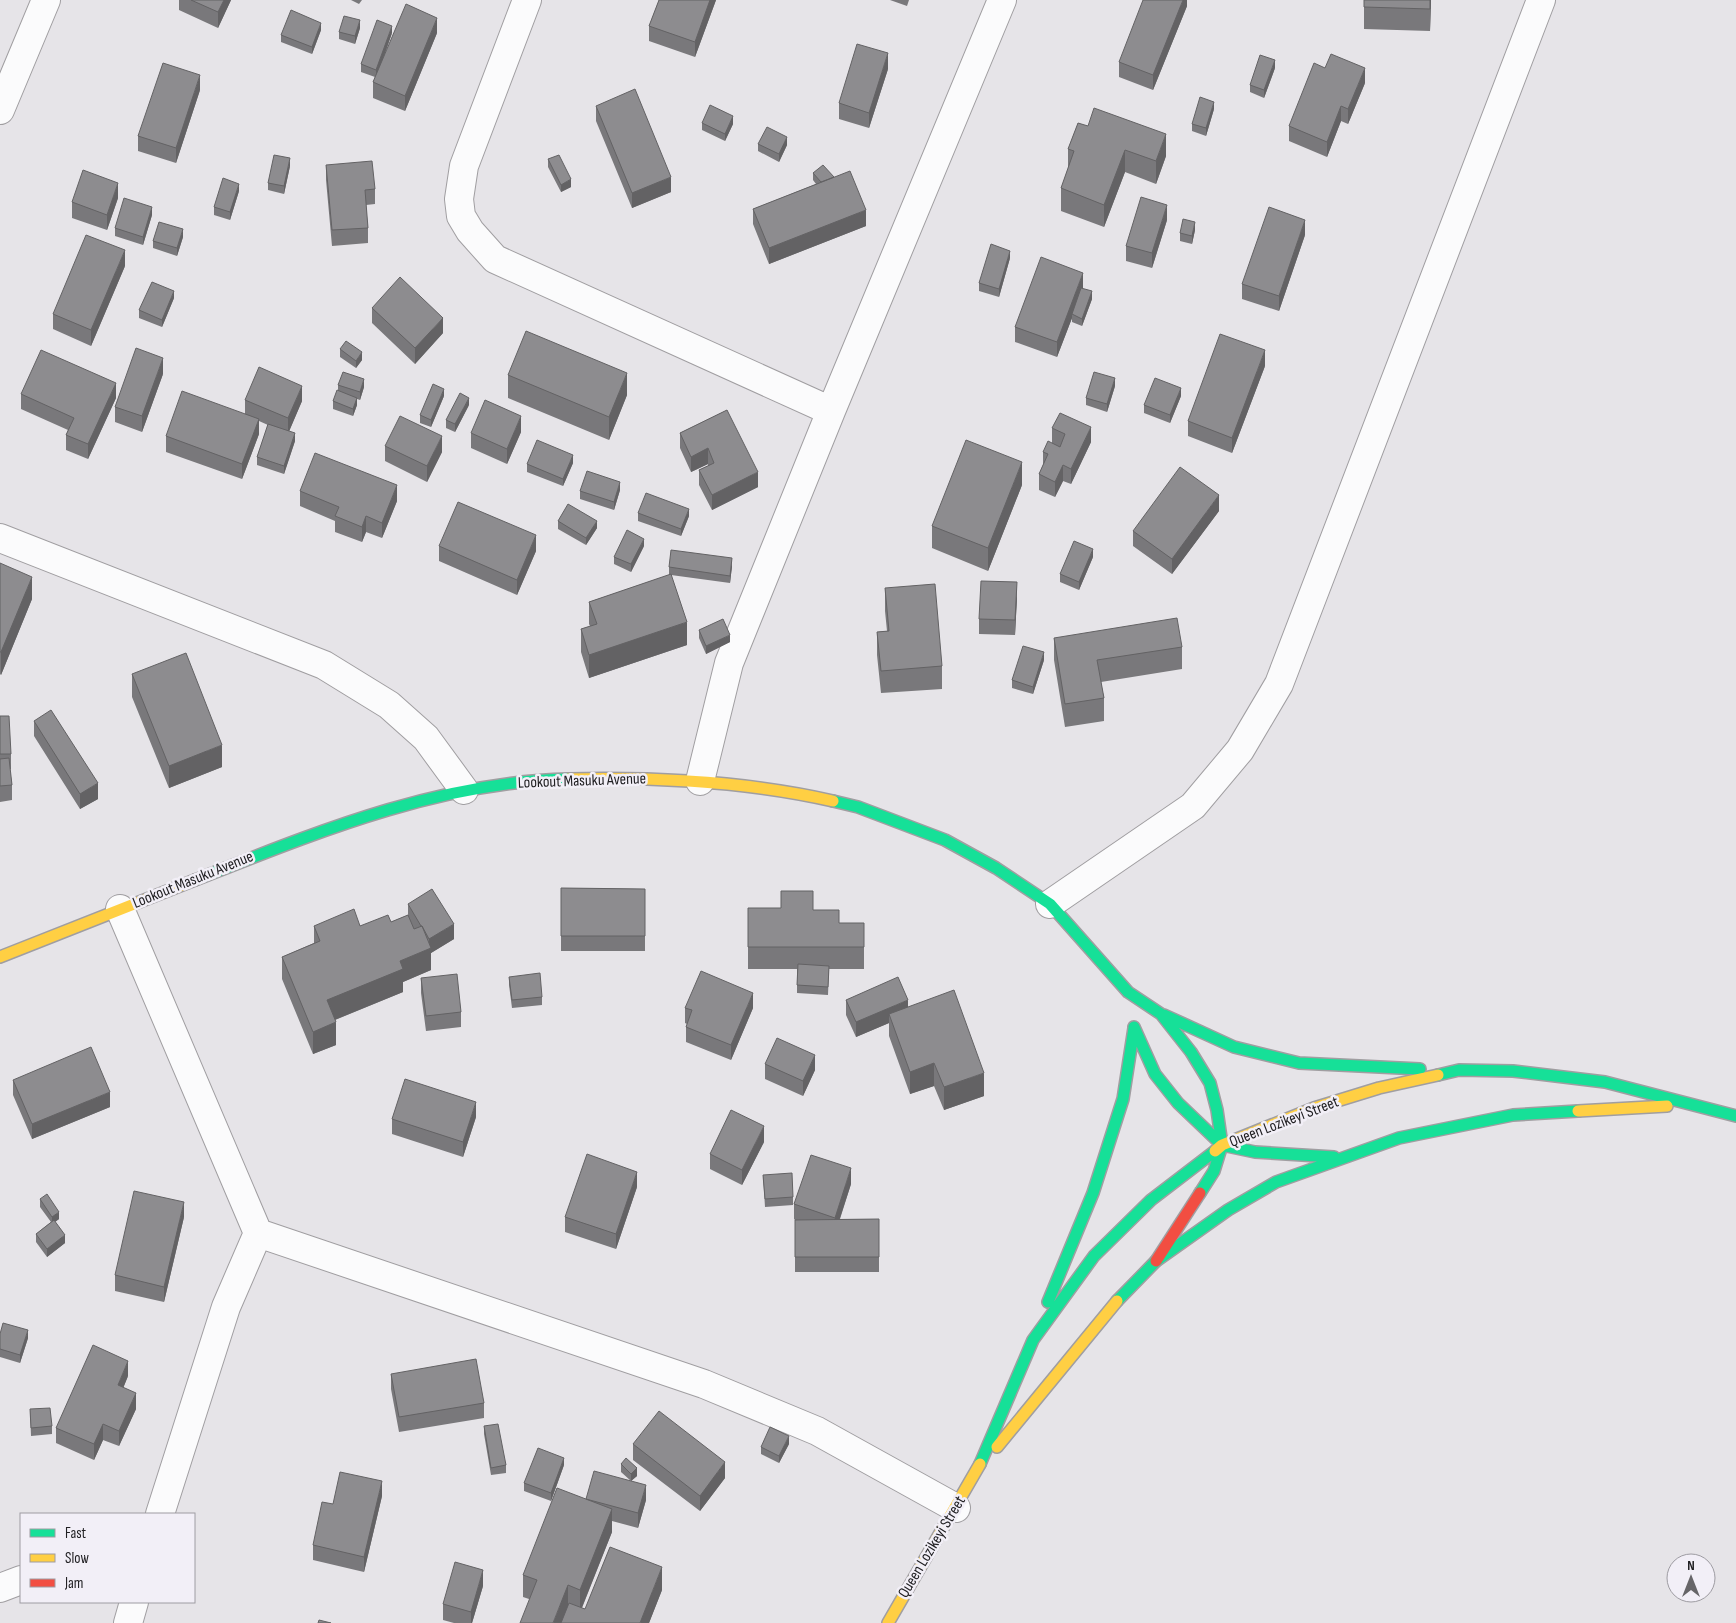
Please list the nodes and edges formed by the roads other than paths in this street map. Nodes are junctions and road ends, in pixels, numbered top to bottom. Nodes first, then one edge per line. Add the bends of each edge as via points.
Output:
1 (46, 0) edge
2 (527, 0) edge
3 (1002, 0) edge
4 (1541, 0) edge
5 (0, 110) edge
6 (831, 411) junction
7 (0, 538) edge
8 (700, 781) junction
9 (464, 790) junction
10 (1050, 904) junction
11 (120, 909) junction
12 (0, 957) edge
13 (1128, 992) junction
14 (1161, 1014) junction
15 (1133, 1019) junction
16 (1459, 1070) junction
17 (1695, 1105) junction
18 (1736, 1116) edge
19 (1222, 1145) junction
20 (1343, 1157) junction
21 (258, 1233) junction
22 (1156, 1261) junction
23 (1033, 1340) junction
24 (977, 1472) junction
25 (956, 1508) junction
26 (160, 1513) edge
27 (20, 1580) edge
28 (0, 1588) edge
29 (134, 1603) edge
30 (128, 1623) edge
31 (888, 1623) edge

1 - 5 street
2 - 6 street via 464,166 459,199 461,216 470,231 495,259
3 - 6 street
4 - 10 street via 1279,684 1240,750 1193,806
6 - 8 street via 729,663
7 - 9 street via 324,665 389,705 426,738
8 - 9 main road, Lookout Masuku Avenue via 549,780
8 - 10 main road, Lookout Masuku Avenue via 789,791 858,807 945,840 996,868
9 - 11 main road, Lookout Masuku Avenue via 385,810 299,839
10 - 13 main road, Lookout Masuku Avenue
11 - 12 main road, Lookout Masuku Avenue
11 - 21 street
13 - 14 main road, Lookout Masuku Avenue
13 - 15 main road
14 - 16 main road via 1234,1047 1298,1063
14 - 19 main road, Lookout Masuku Avenue via 1210,1083
15 - 19 main road via 1155,1074 1178,1103
15 - 23 main road via 1123,1099 1096,1184
16 - 17 main road, Queen Lozikeyi Street via 1513,1071 1605,1082
16 - 19 main road, Queen Lozikeyi Street via 1379,1088 1314,1108
17 - 18 main road, Queen Lozikeyi Street
17 - 20 main road, Queen Lozikeyi Street via 1513,1115 1400,1138
19 - 20 main road via 1255,1152
19 - 22 main road, Lookout Masuku Avenue via 1214,1171
19 - 23 main road, Queen Lozikeyi Street via 1151,1200 1094,1256
20 - 22 main road, Queen Lozikeyi Street via 1276,1182 1228,1210
21 - 25 street via 704,1384 818,1431
21 - 26 street via 226,1307
22 - 24 main road, Queen Lozikeyi Street via 1106,1313
23 - 24 main road, Queen Lozikeyi Street
24 - 25 main road, Queen Lozikeyi Street
25 - 31 main road, Queen Lozikeyi Street
27 - 28 street
29 - 30 street

